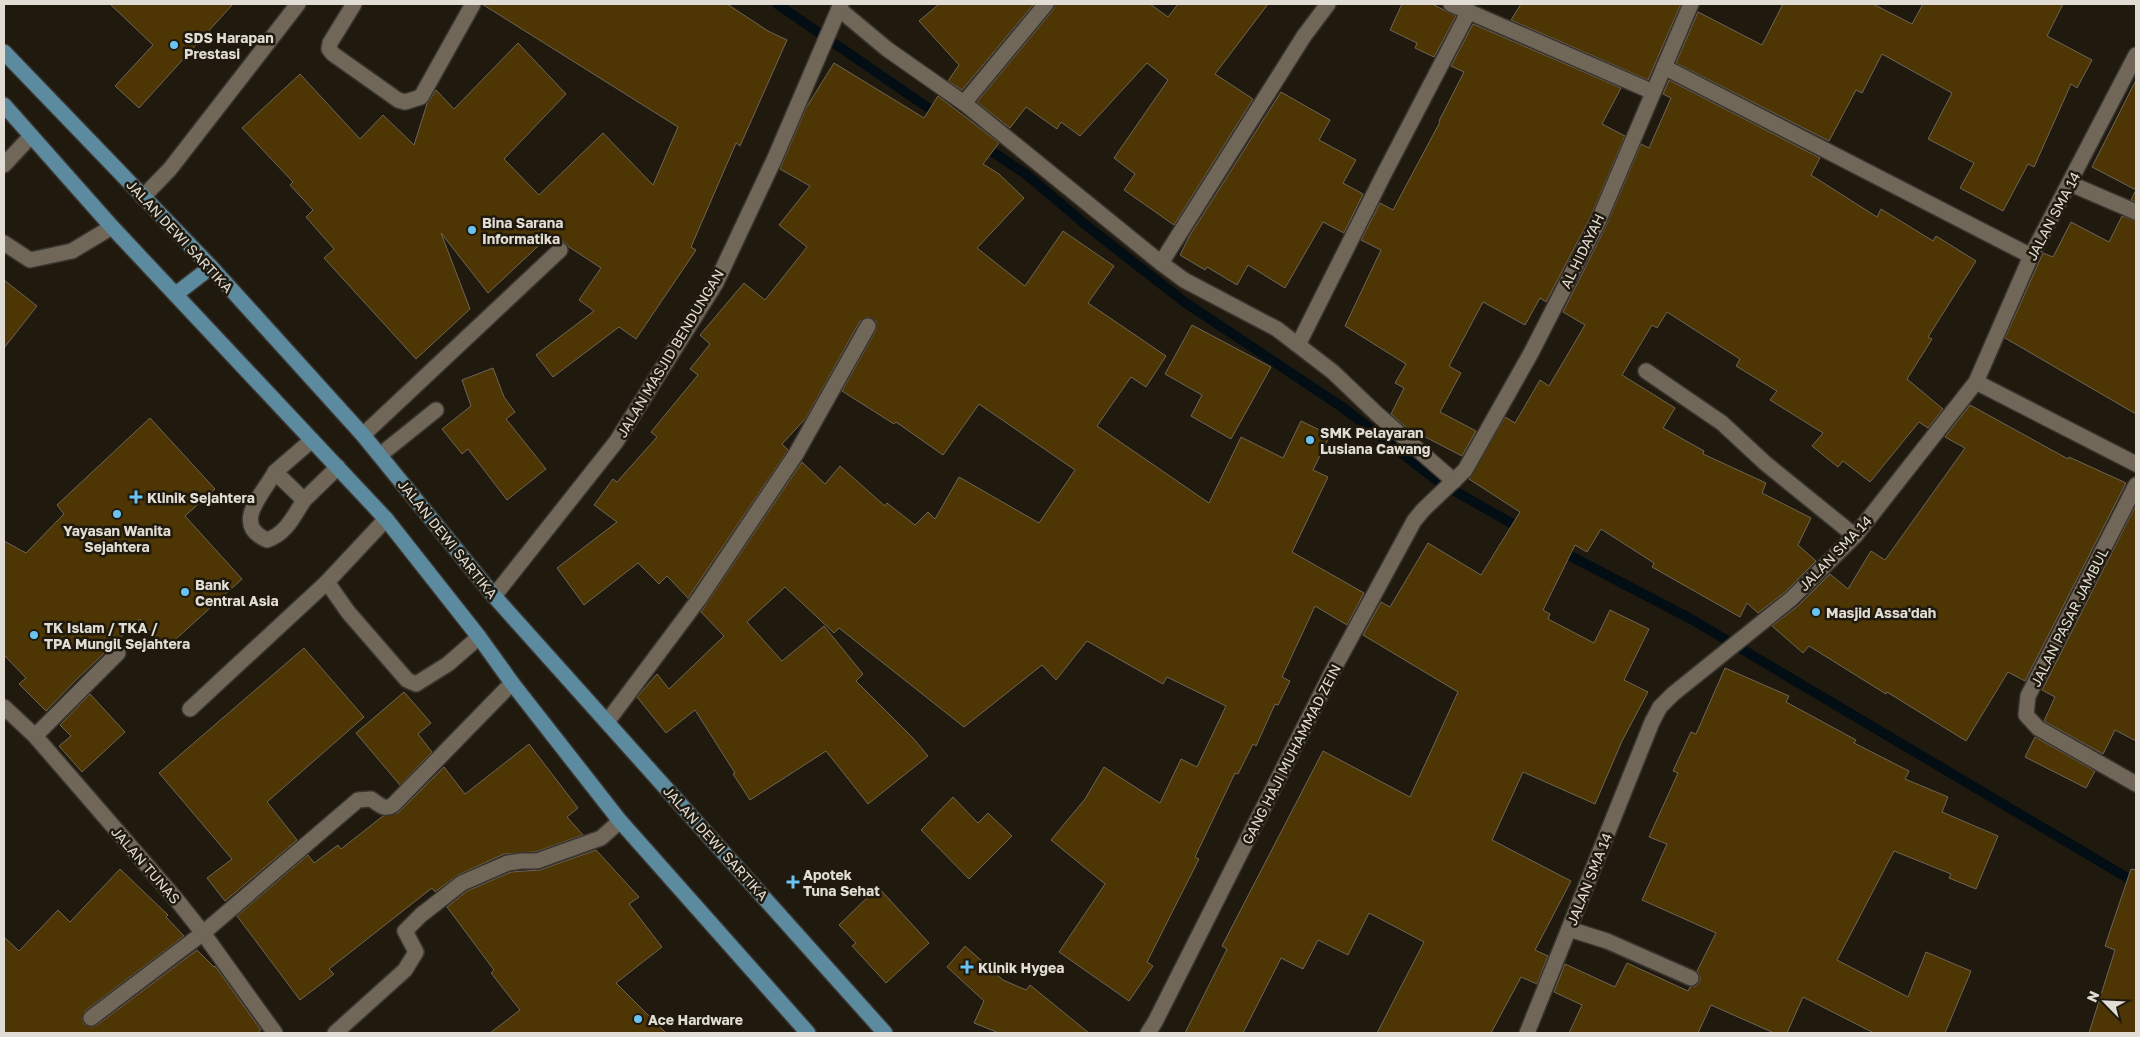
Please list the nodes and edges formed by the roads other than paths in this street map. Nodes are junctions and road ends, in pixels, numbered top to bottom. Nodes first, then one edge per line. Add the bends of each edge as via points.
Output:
1 (298, 4) edge
2 (354, 4) edge
3 (473, 4) edge
4 (1046, 4) edge
5 (1328, 4) edge
6 (1451, 4) edge
7 (1691, 4) edge
8 (840, 6) edge
9 (1469, 11) junction
10 (4, 52) edge
11 (2136, 55) edge
12 (1664, 67) junction
13 (1653, 92) junction
14 (964, 103) junction
15 (4, 105) edge
16 (31, 136) junction
17 (4, 165) edge
18 (2071, 184) junction
19 (143, 197) junction
20 (2136, 212) edge
21 (112, 228) junction
22 (4, 244) edge
23 (560, 250) dead end
24 (2032, 256) junction
25 (1161, 263) junction
26 (211, 267) junction
27 (176, 294) junction
28 (868, 326) dead end
29 (1298, 345) junction
30 (1646, 371) dead end
31 (1976, 382) junction
32 (436, 410) dead end
33 (362, 435) junction
34 (312, 440) junction
35 (380, 455) junction
36 (2136, 464) edge
37 (338, 467) junction
38 (275, 472) junction
39 (1452, 483) junction
40 (2136, 485) edge
41 (304, 500) junction
42 (386, 519) junction
43 (1855, 536) junction
44 (327, 582) junction
45 (494, 596) junction
46 (479, 637) junction
47 (118, 653) dead end
48 (512, 683) junction
49 (4, 706) edge
50 (190, 709) dead end
51 (607, 722) junction
52 (35, 736) junction
53 (2136, 784) edge
54 (620, 821) junction
55 (1569, 929) junction
56 (203, 933) junction
57 (1691, 978) dead end
58 (91, 1018) dead end
59 (275, 1033) edge
60 (335, 1033) edge
61 (808, 1033) edge
62 (885, 1033) edge
63 (1148, 1033) edge
64 (1527, 1033) edge

1 - 19 street via 170,169
2 - 3 street via 329,49 405,102 420,97
4 - 14 street
5 - 25 street via 1304,36
6 - 9 street
7 - 12 street, AL HIDAYAH
8 - 14 street via 886,49
8 - 45 street, JALAN MASJID BENDUNGAN via 774,160 716,283 616,442
9 - 13 street
9 - 29 street
10 - 19 main road, JALAN DEWI SARTIKA
11 - 18 street, JALAN SMA 14
12 - 13 street, AL HIDAYAH
12 - 24 street
13 - 39 street, AL HIDAYAH via 1598,222 1531,353 1465,470
14 - 25 street
15 - 16 main road
16 - 17 street
16 - 21 main road
18 - 20 street
18 - 24 street, JALAN SMA 14
19 - 26 main road, JALAN DEWI SARTIKA
21 - 22 street via 72,251 30,260
21 - 27 main road
23 - 33 street
24 - 31 street, JALAN SMA 14
25 - 29 street via 1184,280 1277,329
26 - 27 main road
26 - 33 main road, JALAN DEWI SARTIKA
27 - 34 main road
28 - 51 street via 796,454 699,599
29 - 39 street via 1361,396
30 - 43 street via 1722,423 1765,463
31 - 36 street
31 - 43 street, JALAN SMA 14
32 - 35 street
33 - 35 main road, JALAN DEWI SARTIKA
34 - 37 main road
34 - 38 street
35 - 45 main road, JALAN DEWI SARTIKA
37 - 41 street
37 - 42 main road
38 - 41 street
38 - 41 street via 250,518 250,527 256,535 267,540 276,537 287,528
39 - 63 street, GANG HAJI MUHAMMAD ZEIN via 1414,521 1332,672
40 - 53 street, JALAN PASAR JAMBUL via 2028,696 2026,715 2038,728
42 - 44 street
42 - 46 main road
43 - 55 street, JALAN SMA 14 via 1790,599 1660,707
44 - 46 street via 359,625 407,680 416,684 448,664
44 - 50 street
45 - 51 main road, JALAN DEWI SARTIKA
46 - 48 main road
47 - 52 street
48 - 54 main road
48 - 56 street via 393,805 383,808 371,799 358,800
49 - 52 street, JALAN TUNAS
51 - 62 main road, JALAN DEWI SARTIKA
52 - 56 street, JALAN TUNAS
54 - 60 street via 601,838 537,862 508,863 462,883 405,931 416,952 405,970
54 - 61 main road
55 - 57 street via 1608,941
55 - 64 street, JALAN SMA 14
56 - 58 street
56 - 59 street, JALAN TUNAS

